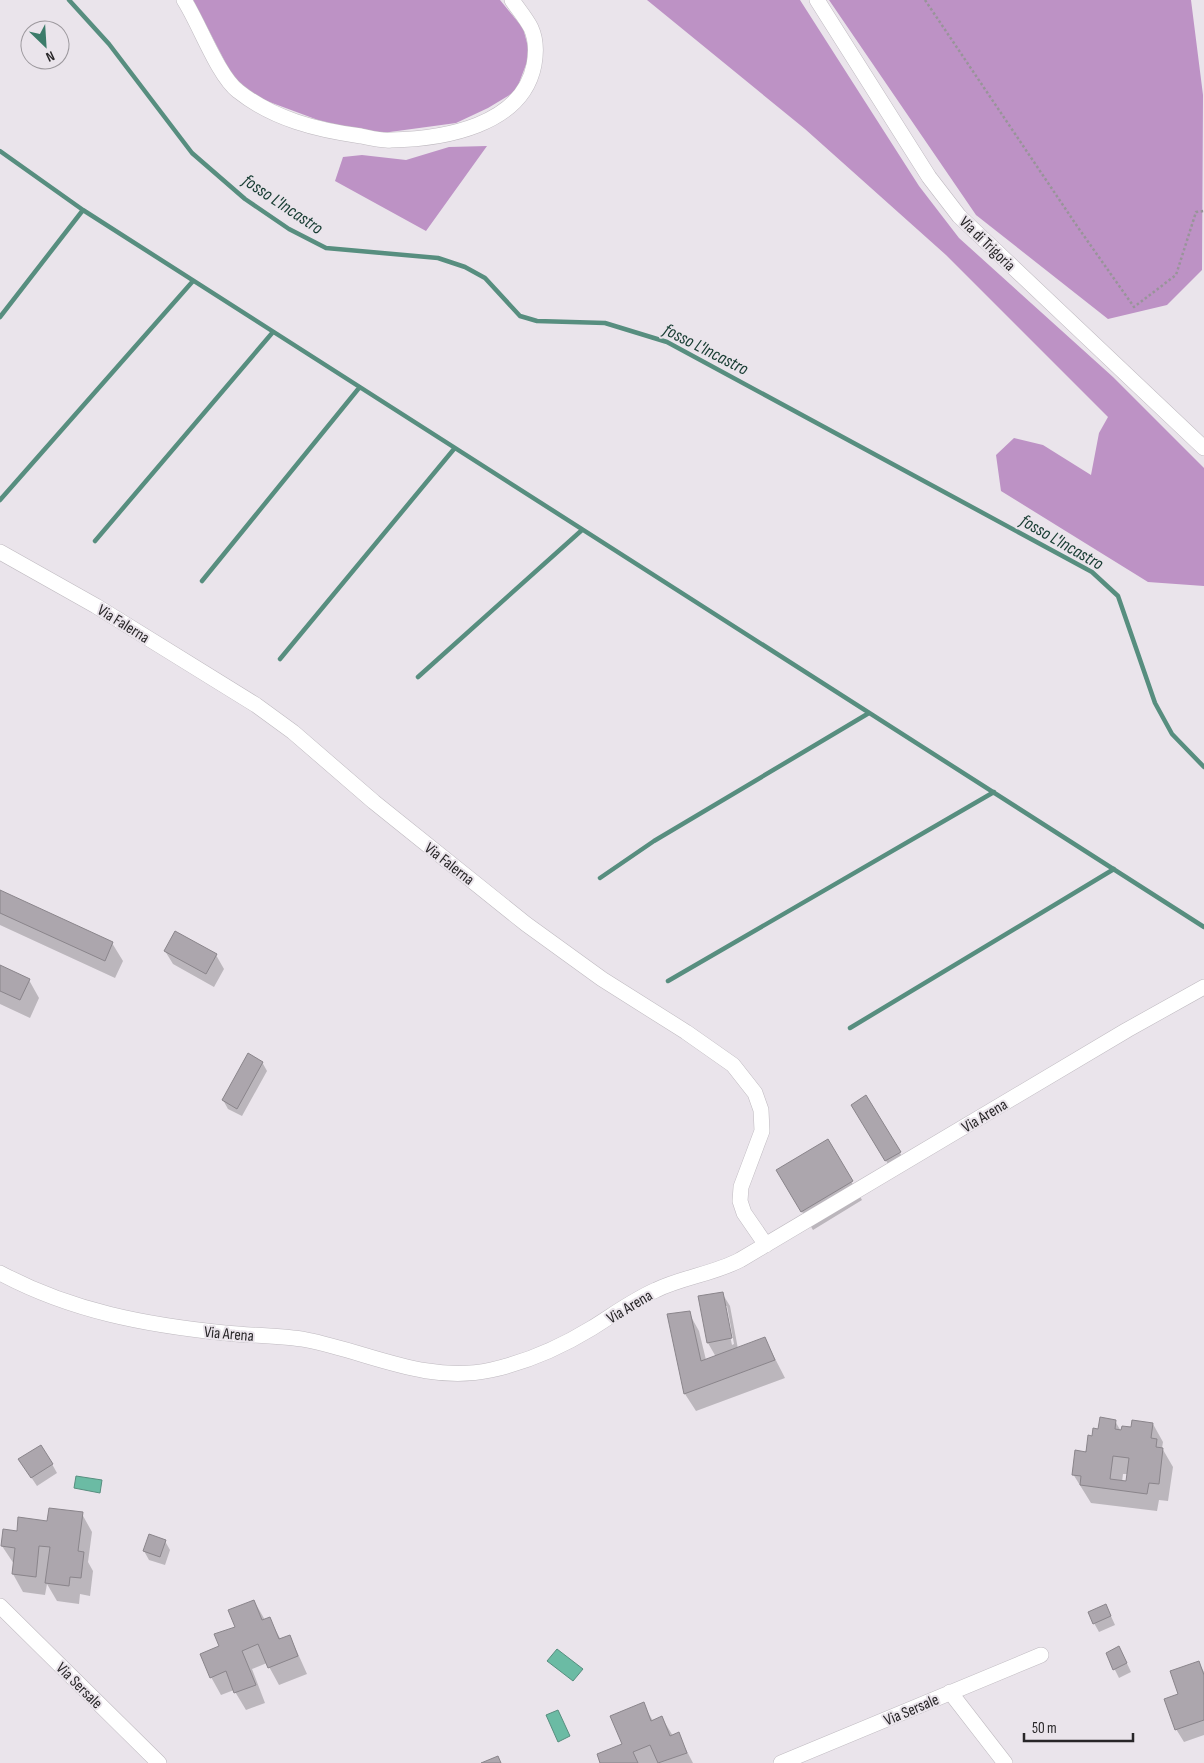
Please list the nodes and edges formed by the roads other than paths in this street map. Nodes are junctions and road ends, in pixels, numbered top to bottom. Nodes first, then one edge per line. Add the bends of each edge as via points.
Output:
1 (184, 0) edge
2 (512, 0) edge
3 (817, 0) edge
4 (1204, 448) edge
5 (0, 552) edge
6 (1204, 987) edge
7 (766, 1245) junction
8 (0, 1273) edge
9 (0, 1606) edge
10 (1041, 1656) dead end
11 (950, 1692) junction
12 (159, 1763) edge
13 (781, 1763) edge
14 (1005, 1763) edge

1 - 2 street via 236,90 263,109 333,132 390,141 463,132 505,112 530,82 536,54 532,29
3 - 4 street, Via di Trigoria via 929,177 959,216
5 - 7 street, Via Falerna via 96,606 256,705 526,924 733,1066 755,1093 761,1110 762,1131 740,1201 744,1214
6 - 7 street, Via Arena
7 - 8 street, Via Arena via 724,1268 652,1292 546,1352 508,1366 465,1373 399,1366 306,1340 182,1329 122,1319 42,1294
9 - 12 street, Via Sersale
10 - 11 street, Via Sersale
11 - 13 street, Via Sersale
11 - 14 street

